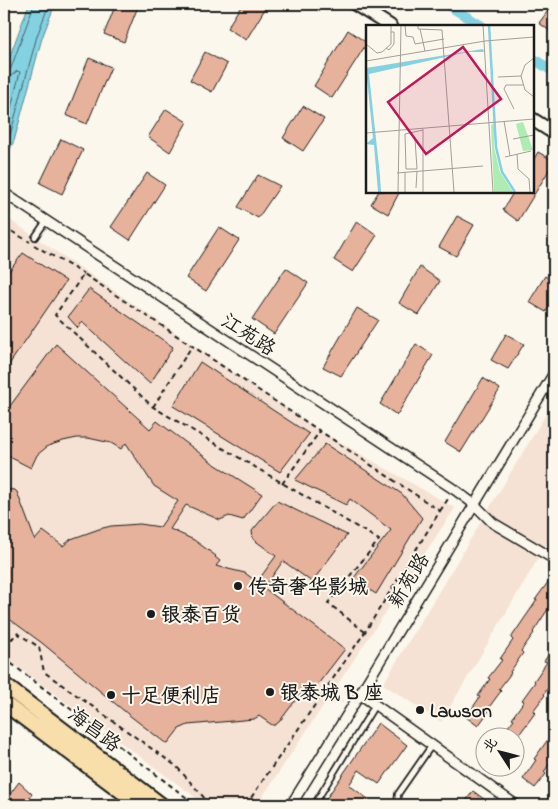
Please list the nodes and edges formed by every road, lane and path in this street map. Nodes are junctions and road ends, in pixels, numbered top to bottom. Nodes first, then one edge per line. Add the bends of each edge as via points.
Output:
1 (355, 4) edge
2 (388, 25) edge
3 (533, 120) edge
4 (554, 133) edge
5 (4, 193) edge
6 (46, 221) junction
7 (4, 227) edge
8 (35, 237) dead end
9 (84, 274) junction
10 (192, 346) junction
11 (554, 373) edge
12 (153, 407) junction
13 (320, 431) junction
14 (282, 484) junction
15 (455, 490) junction
16 (474, 504) junction
17 (440, 511) junction
18 (554, 559) edge
19 (4, 632) edge
20 (365, 632) junction
21 (4, 658) edge
22 (4, 685) edge
23 (360, 694) junction
24 (4, 702) edge
25 (375, 705) junction
26 (432, 745) junction
27 (140, 805) edge
28 (161, 805) edge
29 (196, 805) edge
30 (214, 805) edge
31 (246, 805) edge
32 (291, 805) edge
33 (314, 805) edge
34 (397, 805) edge
35 (516, 805) edge

1 - 2 street
3 - 4 street
5 - 6 street, 江苑路
6 - 8 lane
6 - 15 street, 江苑路
7 - 9 path
9 - 10 path
9 - 12 path via 55,315
10 - 12 path
10 - 13 path
11 - 16 street, 新苑路
12 - 14 path
13 - 14 path
13 - 17 path
14 - 20 path via 378,540 328,604
15 - 16 street, 江苑路
15 - 17 path
16 - 18 street, 江苑路 via 493,523
16 - 23 street, 新苑路
17 - 20 path
19 - 30 path via 12,639 17,633 39,647 44,672 176,766
20 - 31 path
21 - 29 path
22 - 28 main road, 海昌路
23 - 25 street
23 - 32 street, 新苑路
24 - 27 main road
25 - 26 street
25 - 33 lane
26 - 34 lane via 398,794
26 - 35 street

